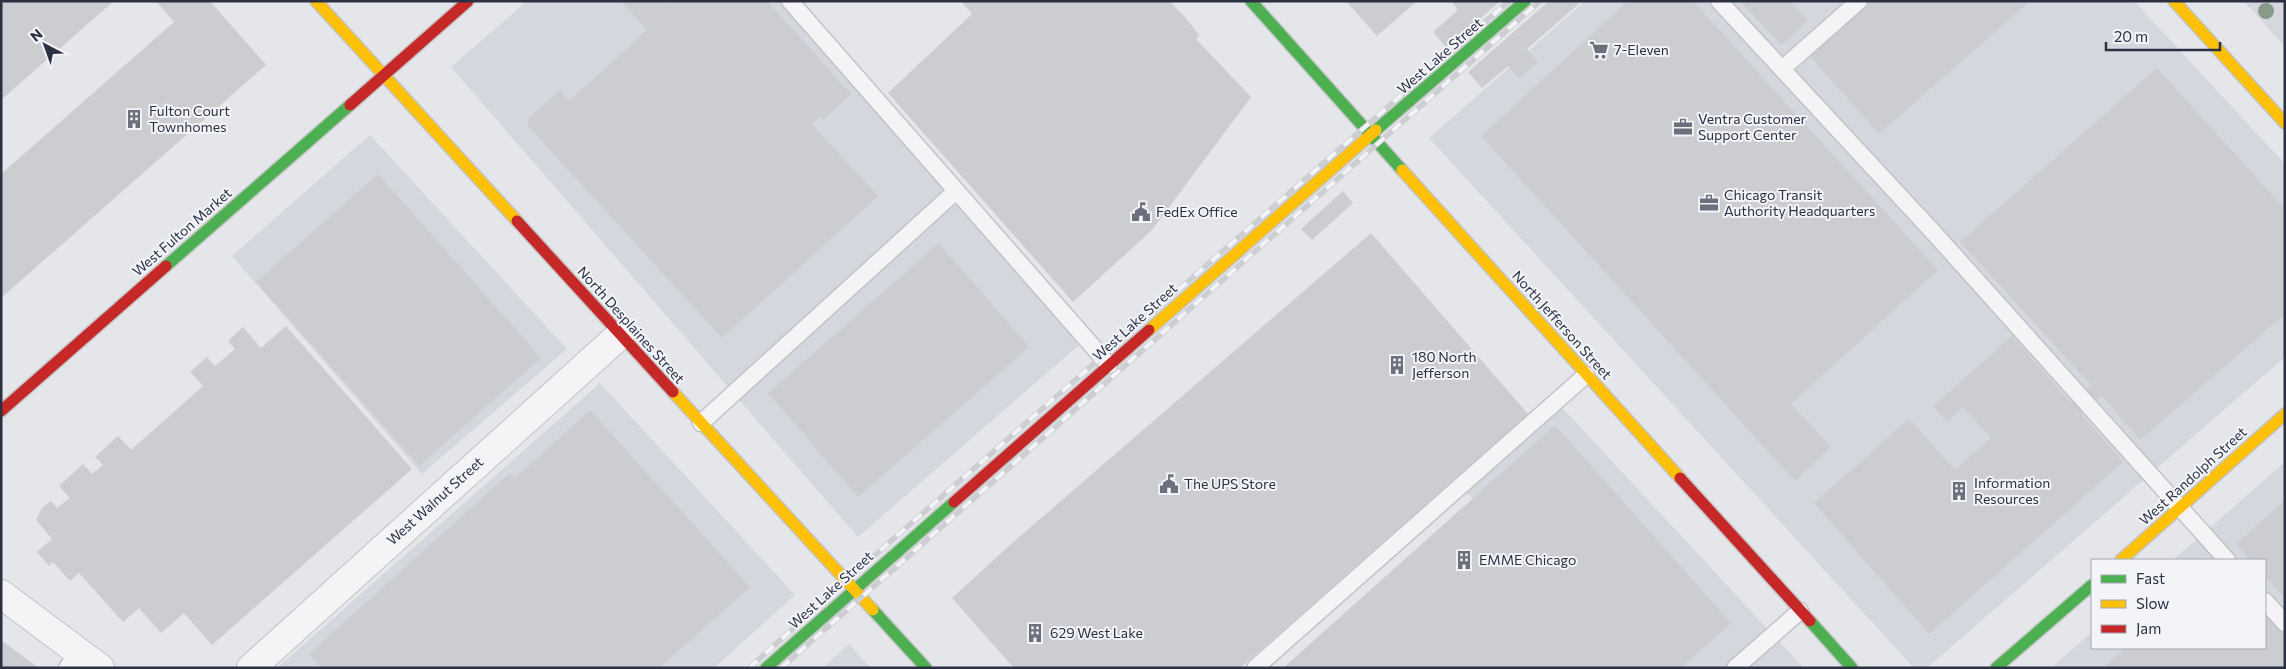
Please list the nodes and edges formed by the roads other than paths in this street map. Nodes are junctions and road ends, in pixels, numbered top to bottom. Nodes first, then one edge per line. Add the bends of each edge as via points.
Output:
1 (316, 1) edge
2 (468, 1) edge
3 (790, 1) edge
4 (1251, 1) edge
5 (1525, 1) edge
6 (1719, 1) edge
7 (1859, 1) edge
8 (2174, 1) edge
9 (1782, 69) junction
10 (383, 75) junction
11 (2285, 123) edge
12 (1370, 135) junction
13 (956, 191) junction
14 (620, 335) junction
15 (1109, 365) junction
16 (1586, 375) junction
17 (1, 411) edge
18 (2285, 414) edge
19 (700, 423) junction
20 (2180, 509) junction
21 (2121, 559) edge
22 (2227, 559) edge
23 (2091, 586) edge
24 (854, 590) junction
25 (1, 594) edge
26 (2266, 602) edge
27 (1800, 611) junction
28 (2285, 623) edge
29 (73, 660) edge
30 (100, 668) edge
31 (251, 668) edge
32 (766, 668) edge
33 (926, 668) edge
34 (1255, 668) edge
35 (1735, 668) edge
36 (1852, 668) edge
37 (1996, 668) edge

1 - 10 main road, North Desplaines Street
2 - 10 main road, West Fulton Market
3 - 13 lane
4 - 12 main road, North Jefferson Street
5 - 12 main road, West Lake Street
6 - 9 lane
7 - 9 lane
8 - 11 main road
9 - 20 lane via 1934,233
10 - 14 main road, North Desplaines Street
10 - 17 main road, West Fulton Market
12 - 15 main road, West Lake Street
12 - 16 main road, North Jefferson Street
13 - 15 lane
13 - 19 lane
14 - 19 main road, North Desplaines Street
14 - 31 street, West Walnut Street
15 - 24 main road, West Lake Street
16 - 27 main road, North Jefferson Street
16 - 34 lane
18 - 20 main road, West Randolph Street
19 - 24 main road, North Desplaines Street
20 - 21 main road, West Randolph Street
20 - 22 lane
23 - 37 main road
24 - 32 main road, West Lake Street
24 - 33 main road, North Desplaines Street
25 - 29 street
26 - 28 lane
27 - 35 lane
27 - 36 main road, North Jefferson Street
29 - 30 street

